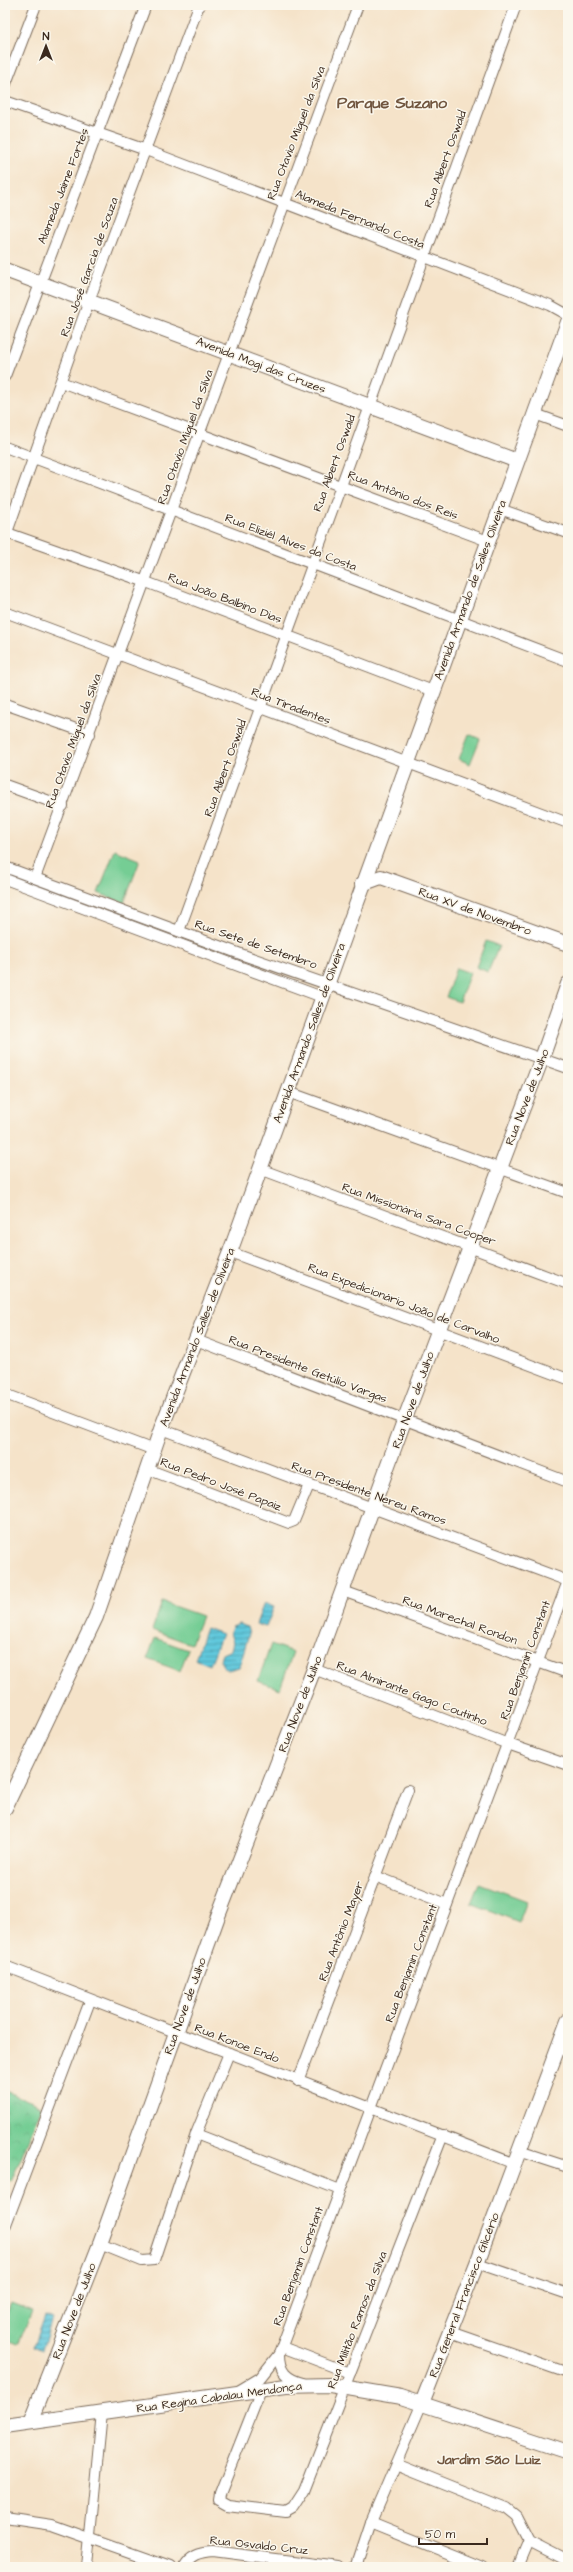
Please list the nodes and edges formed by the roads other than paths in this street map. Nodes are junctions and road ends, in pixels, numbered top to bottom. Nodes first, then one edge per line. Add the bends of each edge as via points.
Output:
1 (36, 5) edge
2 (146, 5) edge
3 (199, 5) edge
4 (358, 5) edge
5 (516, 5) edge
6 (5, 86) edge
7 (5, 101) edge
8 (97, 133) junction
9 (146, 150) junction
10 (283, 203) junction
11 (422, 258) junction
12 (5, 270) edge
13 (41, 283) junction
14 (89, 301) junction
15 (568, 315) edge
16 (568, 322) edge
17 (229, 353) junction
18 (5, 376) edge
19 (61, 382) junction
20 (369, 406) junction
21 (535, 414) junction
22 (568, 426) edge
23 (200, 434) junction
24 (5, 447) edge
25 (35, 458) junction
26 (518, 461) junction
27 (340, 485) junction
28 (500, 509) junction
29 (172, 510) junction
30 (568, 533) edge
31 (6, 536) edge
32 (488, 541) junction
33 (312, 564) junction
34 (146, 582) junction
35 (5, 612) edge
36 (459, 621) junction
37 (287, 636) junction
38 (119, 655) junction
39 (568, 661) edge
40 (433, 691) junction
41 (5, 704) edge
42 (262, 708) junction
43 (90, 734) junction
44 (406, 763) junction
45 (5, 785) edge
46 (63, 806) junction
47 (568, 823) edge
48 (372, 858) junction
49 (5, 867) edge
50 (381, 877) junction
51 (35, 878) junction
52 (5, 879) edge
53 (362, 884) junction
54 (179, 931) junction
55 (568, 944) edge
56 (328, 982) junction
57 (568, 984) edge
58 (322, 997) junction
59 (542, 1058) junction
60 (568, 1068) edge
61 (288, 1092) junction
62 (500, 1168) junction
63 (260, 1169) junction
64 (568, 1193) edge
65 (470, 1247) junction
66 (230, 1252) junction
67 (568, 1284) edge
68 (439, 1330) junction
69 (196, 1340) junction
70 (568, 1379) edge
71 (5, 1394) edge
72 (404, 1421) junction
73 (161, 1429) junction
74 (154, 1450) junction
75 (147, 1470) junction
76 (568, 1482) edge
77 (309, 1485) junction
78 (374, 1508) junction
79 (568, 1581) edge
80 (343, 1591) junction
81 (538, 1663) junction
82 (314, 1669) junction
83 (568, 1673) edge
84 (508, 1744) junction
85 (568, 1765) edge
86 (408, 1790) dead end
87 (5, 1808) edge
88 (375, 1876) junction
89 (447, 1904) junction
90 (5, 1966) edge
91 (90, 2001) junction
92 (568, 2021) edge
93 (175, 2034) junction
94 (229, 2053) junction
95 (298, 2081) junction
96 (371, 2106) junction
97 (196, 2134) junction
98 (443, 2134) junction
99 (517, 2157) junction
100 (568, 2167) edge
101 (340, 2190) junction
102 (5, 2227) edge
103 (100, 2244) junction
104 (477, 2263) junction
105 (568, 2294) edge
106 (450, 2332) junction
107 (281, 2351) junction
108 (350, 2373) junction
109 (568, 2373) edge
110 (315, 2385) junction
111 (345, 2386) junction
112 (261, 2390) junction
113 (232, 2395) junction
114 (422, 2403) junction
115 (102, 2412) junction
116 (30, 2422) junction
117 (5, 2426) edge
118 (568, 2452) edge
119 (396, 2464) junction
120 (5, 2518) edge
121 (371, 2522) junction
122 (91, 2540) junction
123 (529, 2541) junction
124 (568, 2561) edge
125 (88, 2567) edge
126 (170, 2567) edge
127 (183, 2567) edge
128 (339, 2567) edge
129 (356, 2567) edge
130 (482, 2567) edge
131 (518, 2567) edge

1 - 6 street
2 - 8 street, Alameda Jaime Fortes
3 - 9 street, Rua José Garcia de Souza
4 - 10 street, Rua Otavio Miguel da Silva
5 - 11 street, Rua Albert Oswald
7 - 8 street, Alameda Fernando Costa
8 - 9 street, Alameda Fernando Costa
8 - 13 street, Alameda Jaime Fortes
9 - 10 street, Alameda Fernando Costa
9 - 14 street, Rua José Garcia de Souza
10 - 11 street, Alameda Fernando Costa
10 - 17 street, Rua Otavio Miguel da Silva
11 - 15 street, Alameda Fernando Costa via 550,305
11 - 20 street, Rua Albert Oswald
12 - 13 main road, Avenida Mogi das Cruzes
13 - 14 main road, Avenida Mogi das Cruzes
13 - 18 street, Alameda Jaime Fortes
14 - 17 main road, Avenida Mogi das Cruzes
14 - 19 street, Rua José Garcia de Souza
16 - 21 main road, Avenida Armando de Salles Oliveira
17 - 20 main road, Avenida Mogi das Cruzes
17 - 23 street, Rua Otavio Miguel da Silva
19 - 23 street, Rua Antônio dos Reis
19 - 25 street, Rua José Garcia de Souza
20 - 26 main road, Avenida Mogi das Cruzes
20 - 27 street, Rua Albert Oswald
21 - 22 street
21 - 26 main road, Avenida Armando de Salles Oliveira
23 - 27 street, Rua Antônio dos Reis
23 - 29 street, Rua Otavio Miguel da Silva
24 - 25 street, Rua Eliziél Alves da Costa
25 - 29 street, Rua Eliziél Alves da Costa
25 - 31 street, Rua José Garcia de Souza
26 - 28 main road, Avenida Armando de Salles Oliveira
27 - 32 street, Rua Antônio dos Reis
27 - 33 street, Rua Albert Oswald
28 - 30 street
28 - 32 main road, Avenida Armando de Salles Oliveira
29 - 33 street, Rua Eliziél Alves da Costa
29 - 34 street, Rua Otavio Miguel da Silva
31 - 34 street, Rua João Balbino Dias
32 - 36 main road, Avenida Armando de Salles Oliveira
33 - 36 street, Rua Eliziél Alves da Costa
33 - 37 street, Rua Albert Oswald
34 - 37 street, Rua João Balbino Dias
34 - 38 street, Rua Otavio Miguel da Silva
35 - 38 street, Rua Tiradentes
36 - 39 street, Rua Eliziél Alves da Costa
36 - 40 main road, Avenida Armando de Salles Oliveira
37 - 40 street, Rua João Balbino Dias
37 - 42 street, Rua Albert Oswald
38 - 42 street, Rua Tiradentes
38 - 43 street, Rua Otavio Miguel da Silva
40 - 44 main road, Avenida Armando de Salles Oliveira
41 - 43 street
42 - 44 street, Rua Tiradentes
42 - 54 street, Rua Albert Oswald
43 - 46 street, Rua Otavio Miguel da Silva
44 - 47 street, Rua Tiradentes
44 - 48 main road, Avenida Armando de Salles Oliveira
45 - 46 street
46 - 51 street, Rua Otavio Miguel da Silva
48 - 50 main road
48 - 53 main road, Avenida Armando Salles de Oliveira
49 - 51 street, Rua Sete de Setembro
50 - 53 main road
50 - 55 main road, Rua XV de Novembro
51 - 54 street, Rua Sete de Setembro
52 - 58 street
53 - 56 main road, Avenida Armando Salles de Oliveira
54 - 56 street, Rua Sete de Setembro
56 - 58 main road, Avenida Armando Salles de Oliveira
56 - 59 street, Rua Sete de Setembro
57 - 59 main road, Rua Nove de Julho
58 - 61 main road, Avenida Armando Salles de Oliveira
59 - 60 street, Rua Sete de Setembro
59 - 62 main road, Rua Nove de Julho
61 - 62 street
61 - 63 main road, Avenida Armando Salles de Oliveira
62 - 64 street
62 - 65 main road, Rua Nove de Julho
63 - 65 street, Rua Missionária Sara Cooper
63 - 66 main road, Avenida Armando Salles de Oliveira
65 - 67 street, Rua Missionária Sara Cooper
65 - 68 main road, Rua Nove de Julho
66 - 68 street, Rua Expedicionário João de Carvalho
66 - 69 main road, Avenida Armando Salles de Oliveira
68 - 70 street, Rua Expedicionário João de Carvalho
68 - 72 main road, Rua Nove de Julho
69 - 72 street, Rua Presidente Getúlio Vargas
69 - 73 main road, Avenida Armando Salles de Oliveira
71 - 74 street
72 - 76 street, Rua Presidente Getúlio Vargas
72 - 78 main road, Rua Nove de Julho
73 - 74 main road, Avenida Armando Salles de Oliveira
73 - 77 street, Rua Presidente Nereu Ramos
74 - 75 main road, Avenida Armando Salles de Oliveira
75 - 77 street, Rua Pedro José Papaiz via 289,1523 294,1520
75 - 87 main road, Avenida Armando Salles de Oliveira via 96,1617 57,1705
77 - 78 street, Rua Presidente Nereu Ramos
78 - 79 street, Rua Presidente Nereu Ramos
78 - 80 main road, Rua Nove de Julho
79 - 81 street, Rua Benjamin Constant
80 - 81 street, Rua Marechal Rondon
80 - 82 main road, Rua Nove de Julho
81 - 83 street, Rua Marechal Rondon
81 - 84 street, Rua Benjamin Constant
82 - 84 street, Rua Almirante Gago Coutinho
82 - 93 main road, Rua Nove de Julho
84 - 85 street, Rua Almirante Gago Coutinho
84 - 89 street, Rua Benjamin Constant
86 - 88 street, Rua Antônio Mayer
88 - 89 street
88 - 95 street, Rua Antônio Mayer
89 - 96 street, Rua Benjamin Constant
90 - 91 street, Rua Konoe Endo
91 - 93 street, Rua Konoe Endo
91 - 102 street
92 - 99 main road, Rua General Francisco Glicério
93 - 94 street, Rua Konoe Endo
93 - 103 main road, Rua Nove de Julho
94 - 95 street, Rua Konoe Endo
94 - 97 street
95 - 96 street, Rua Konoe Endo
96 - 98 street, Rua Konoe Endo
96 - 101 street, Rua Benjamin Constant
97 - 101 street
97 - 103 street via 154,2260 142,2261
98 - 99 street, Rua Konoe Endo
98 - 108 street, Rua Militão Ramos da Silva
99 - 100 street, Rua Konoe Endo
99 - 104 main road, Rua General Francisco Glicério
101 - 107 street, Rua Benjamin Constant
103 - 116 main road, Rua Nove de Julho
104 - 105 street
104 - 106 main road, Rua General Francisco Glicério
106 - 109 street
106 - 114 main road, Rua General Francisco Glicério
107 - 108 street
107 - 110 street via 280,2367 285,2376
107 - 113 street, Rua Benjamin Constant via 260,2378
108 - 111 street, Rua Militão Ramos da Silva
110 - 111 main road, Rua Regina Cabalau Mendonça
110 - 112 main road, Rua Regina Cabalau Mendonça
111 - 112 street, Rua Militão Ramos da Silva via 304,2490 298,2502 289,2511 228,2505 220,2500 220,2494
111 - 114 main road, Rua Regina Cabalau Mendonça
112 - 113 main road, Rua Regina Cabalau Mendonça
113 - 115 main road, Rua Regina Cabalau Mendonça
114 - 118 main road, Rua Regina Cabalau Mendonça
114 - 119 street, Rua General Francisco Glicério
115 - 116 main road, Rua Regina Cabalau Mendonça
115 - 122 street
116 - 117 main road, Rua Regina Cabalau Mendonça
119 - 121 street, Rua General Francisco Glicério
119 - 123 street via 506,2508 516,2516
120 - 122 street via 39,2522
121 - 129 street, Rua General Francisco Glicério
121 - 130 street
122 - 125 street
122 - 126 street
123 - 124 street
123 - 131 street
127 - 128 street, Rua Osvaldo Cruz via 196,2553 213,2551

